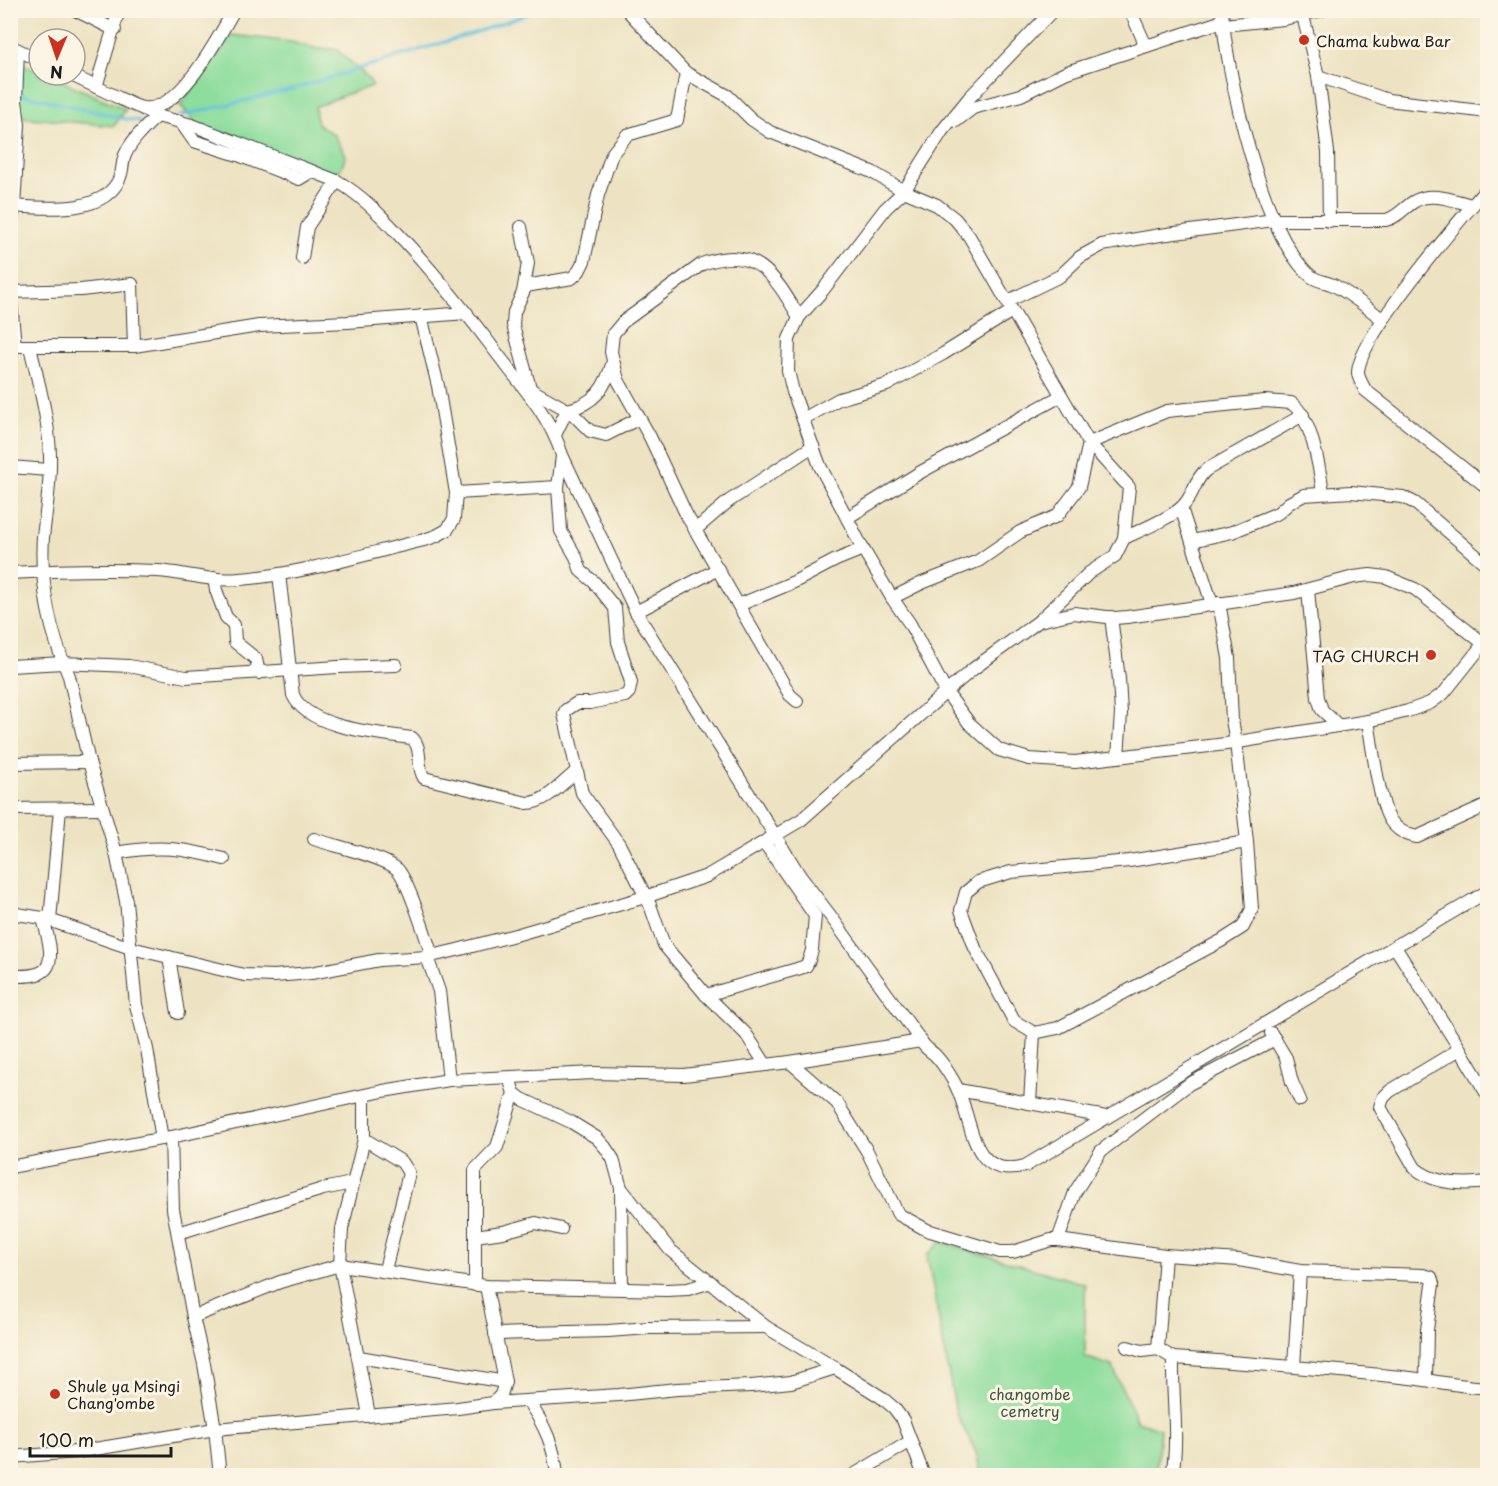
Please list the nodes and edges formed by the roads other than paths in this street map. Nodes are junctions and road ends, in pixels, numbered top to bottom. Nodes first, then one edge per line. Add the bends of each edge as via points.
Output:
1 (75, 10) edge
2 (119, 10) edge
3 (234, 10) edge
4 (627, 10) edge
5 (1053, 10) edge
6 (1130, 10) edge
7 (1322, 10) edge
8 (1303, 16) junction
9 (1223, 19) edge
10 (115, 30) junction
11 (1146, 46) junction
12 (14, 48) edge
13 (686, 73) junction
14 (1318, 76) junction
15 (87, 83) edge
16 (96, 87) junction
17 (141, 108) junction
18 (1488, 112) edge
19 (158, 116) junction
20 (942, 131) junction
21 (337, 181) junction
22 (1488, 187) edge
23 (904, 190) junction
24 (1472, 205) junction
25 (12, 206) edge
26 (1274, 220) junction
27 (1329, 221) junction
28 (521, 227) dead end
29 (10, 232) edge
30 (302, 258) dead end
31 (10, 292) edge
32 (522, 297) junction
33 (1010, 306) junction
34 (467, 313) junction
35 (421, 316) junction
36 (799, 317) junction
37 (1382, 319) junction
38 (13, 346) edge
39 (134, 346) junction
40 (30, 347) junction
41 (613, 360) junction
42 (517, 381) junction
43 (530, 388) junction
44 (1061, 396) junction
45 (567, 410) junction
46 (1303, 415) junction
47 (638, 419) junction
48 (803, 419) junction
49 (555, 435) junction
50 (1089, 443) junction
51 (813, 446) junction
52 (562, 455) junction
53 (10, 467) edge
54 (49, 470) junction
55 (558, 487) junction
56 (1488, 488) edge
57 (456, 493) junction
58 (1323, 493) junction
59 (1181, 508) junction
60 (847, 518) junction
61 (695, 530) junction
62 (1124, 538) junction
63 (1192, 541) junction
64 (863, 549) junction
65 (1488, 566) edge
66 (718, 570) junction
67 (43, 571) junction
68 (10, 573) edge
69 (279, 574) junction
70 (214, 578) junction
71 (1308, 590) junction
72 (892, 598) junction
73 (1215, 604) junction
74 (739, 605) junction
75 (636, 612) junction
76 (1111, 617) junction
77 (1039, 621) junction
78 (1486, 643) edge
79 (63, 663) junction
80 (396, 665) dead end
81 (10, 666) edge
82 (289, 670) junction
83 (259, 673) junction
84 (946, 692) junction
85 (797, 701) dead end
86 (1368, 722) junction
87 (1339, 726) junction
88 (1236, 742) junction
89 (1118, 757) junction
90 (89, 762) junction
91 (10, 764) edge
92 (577, 771) junction
93 (1488, 805) edge
94 (102, 808) junction
95 (10, 809) edge
96 (60, 809) junction
97 (314, 839) dead end
98 (769, 839) junction
99 (1247, 842) junction
100 (116, 853) junction
101 (224, 859) dead end
102 (1488, 891) edge
103 (645, 897) junction
104 (10, 913) edge
105 (46, 919) junction
106 (1395, 947) junction
107 (132, 948) junction
108 (429, 956) junction
109 (169, 957) junction
110 (10, 976) edge
111 (706, 995) junction
112 (178, 1013) dead end
113 (1266, 1023) junction
114 (1034, 1033) junction
115 (1275, 1039) junction
116 (921, 1041) junction
117 (1460, 1049) junction
118 (789, 1062) junction
119 (766, 1065) junction
120 (509, 1078) junction
121 (449, 1080) junction
122 (958, 1090) junction
123 (514, 1093) junction
124 (364, 1096) junction
125 (1488, 1096) edge
126 (1300, 1100) dead end
127 (1030, 1103) junction
128 (1106, 1117) junction
129 (166, 1138) junction
130 (364, 1139) junction
131 (10, 1167) edge
132 (1488, 1182) edge
133 (352, 1183) junction
134 (621, 1188) junction
135 (561, 1229) dead end
136 (178, 1233) junction
137 (475, 1236) junction
138 (1058, 1240) junction
139 (1165, 1255) junction
140 (340, 1265) junction
141 (385, 1270) junction
142 (1300, 1271) junction
143 (711, 1282) junction
144 (481, 1286) junction
145 (622, 1288) junction
146 (193, 1317) junction
147 (766, 1327) junction
148 (495, 1334) junction
149 (1127, 1347) dead end
150 (1158, 1349) junction
151 (359, 1357) junction
152 (1173, 1359) junction
153 (1294, 1366) junction
154 (835, 1368) junction
155 (1426, 1380) junction
156 (505, 1382) junction
157 (1488, 1388) edge
158 (528, 1401) junction
159 (493, 1404) junction
160 (369, 1415) junction
161 (215, 1429) junction
162 (911, 1441) junction
163 (10, 1456) edge
164 (220, 1476) edge
165 (557, 1476) edge
166 (852, 1476) edge
167 (924, 1476) edge
168 (1172, 1476) edge

1 - 10 street
2 - 10 street
3 - 17 street via 209,54 184,86 160,105
4 - 13 street
5 - 20 street
6 - 11 street
7 - 8 street
8 - 9 street
8 - 14 street
9 - 11 street
9 - 26 street via 1245,133
10 - 16 street
11 - 20 street via 1067,72 1021,95 973,108
12 - 25 street via 19,125
13 - 23 street via 728,96 770,132 872,172
13 - 32 street via 677,120 627,135 612,154 579,271 572,278 526,286
14 - 18 street via 1388,100
14 - 27 street via 1328,152
15 - 16 street
16 - 17 street
17 - 19 street
19 - 21 street
19 - 25 street via 141,131 125,155 120,179 93,202 74,208
20 - 23 street
21 - 30 street via 307,227
21 - 34 street via 366,201
22 - 24 street
23 - 33 street via 938,205 955,219
23 - 36 street
24 - 27 street via 1438,196 1426,197 1386,220
24 - 37 street
25 - 29 street
26 - 27 street
26 - 33 street via 1102,245
26 - 37 street via 1291,251 1313,277 1336,285
28 - 32 street via 528,263
31 - 38 street
31 - 39 street via 132,284
32 - 43 street via 514,312 513,325
33 - 44 street
33 - 48 street via 944,354 887,385 839,399
34 - 35 street
34 - 42 street
35 - 39 street via 259,326
35 - 57 street via 438,386
36 - 41 street via 771,273 760,265 741,257 712,260 623,322 613,334
36 - 48 street via 789,339 788,371
37 - 56 street via 1363,355 1358,374 1365,390
38 - 40 street
39 - 40 street
40 - 54 street via 50,454
41 - 45 street via 605,383 595,396 581,407
41 - 47 street via 618,380
42 - 43 street
42 - 49 street via 538,404
43 - 45 street
44 - 50 street
44 - 60 street via 919,473
45 - 47 street via 590,431 606,435
45 - 49 street
46 - 50 street via 1291,403 1276,400 1167,411
46 - 58 street
46 - 59 street via 1206,470
47 - 61 street
48 - 51 street
49 - 52 street
50 - 62 street via 1129,487
50 - 72 street via 1079,488 1057,516 1020,532 978,561
51 - 60 street
51 - 61 street via 729,501
52 - 55 street
52 - 75 street
53 - 54 street
54 - 67 street
55 - 57 street
55 - 92 street via 563,538 581,571 615,608 618,642 631,682 625,696 577,703 566,710 564,719
57 - 69 street via 454,519 447,530 436,536
58 - 63 street via 1296,499 1278,513 1232,532
58 - 65 street via 1403,497
59 - 62 street
59 - 63 street
60 - 64 street
61 - 66 street
62 - 77 street via 1111,560 1089,573
63 - 73 street
64 - 72 street
64 - 74 street
66 - 74 street
66 - 75 street
67 - 68 street
67 - 70 street via 136,570
67 - 79 street via 47,604
69 - 70 street via 239,580
69 - 82 street
70 - 83 street via 226,617 234,625 235,642 256,659
71 - 73 street
71 - 78 street via 1354,577 1386,577 1415,589
71 - 87 street via 1318,698 1322,710
72 - 84 street
73 - 76 street
73 - 88 street via 1229,658
74 - 85 street
75 - 98 street
76 - 77 street via 1074,613
76 - 89 street via 1119,679
77 - 84 street
78 - 86 street via 1444,693 1430,703
79 - 81 street
79 - 83 street via 129,666 186,677
79 - 90 street
80 - 82 street
82 - 83 street
82 - 92 street via 293,695 302,709 348,727 412,738 417,743 421,774 434,782 535,803
84 - 89 street via 969,723 999,750 1029,759 1075,762
84 - 98 street via 801,820
86 - 87 street
86 - 93 street via 1388,817 1401,832 1417,837
87 - 88 street
88 - 89 street
88 - 99 street
90 - 91 street
90 - 94 street
92 - 103 street via 582,793 619,844
94 - 96 street
94 - 100 street
95 - 96 street
96 - 105 street
97 - 108 street via 397,868 424,929
98 - 103 street via 707,876
98 - 111 street via 815,916 809,960 806,966
98 - 116 street
99 - 114 street via 1252,909 1243,927 1058,1028
99 - 114 street via 1129,861 1011,872 978,882 966,892 961,910 975,948 1014,1021
100 - 101 street via 170,848
100 - 107 street
102 - 106 street
103 - 108 street
103 - 111 street via 664,945
104 - 105 street
105 - 107 street
105 - 110 street via 50,953 46,969 30,976
106 - 113 street
106 - 117 street
107 - 109 street
107 - 129 street via 136,1005
108 - 109 street via 274,976 244,975
108 - 121 street via 439,991
109 - 112 street
111 - 119 street via 746,1034
113 - 115 street
113 - 128 street
114 - 127 street
115 - 126 street
115 - 138 street via 1189,1084 1101,1151 1075,1192
116 - 118 street
116 - 122 street
117 - 125 street
117 - 132 street via 1390,1091 1380,1107 1422,1174 1461,1183
118 - 119 street
118 - 138 street via 837,1103 867,1151 898,1214 927,1230 1000,1252
119 - 120 street via 684,1075
120 - 121 street
120 - 123 street
121 - 124 street
122 - 127 street
122 - 128 street via 984,1158 1005,1170 1025,1167
123 - 134 street via 597,1138 610,1153
123 - 137 street via 497,1148 475,1170
124 - 129 street
124 - 130 street
127 - 128 street
129 - 131 street
129 - 136 street
130 - 133 street
130 - 141 street via 402,1162 409,1173
133 - 136 street
133 - 140 street via 342,1229
134 - 143 street via 670,1250
134 - 145 street
135 - 137 street via 536,1222
136 - 146 street
137 - 144 street
138 - 139 street
139 - 142 street via 1239,1260
139 - 150 street
140 - 141 street
140 - 146 street via 280,1282
140 - 151 street
141 - 144 street
142 - 153 street
142 - 155 street via 1431,1277
143 - 145 street via 678,1290
143 - 147 street
144 - 145 street
144 - 148 street
146 - 161 street
147 - 148 street
147 - 154 street
148 - 156 street
149 - 150 street via 1142,1351
150 - 152 street
151 - 156 street
151 - 160 street
152 - 153 street
152 - 168 street
153 - 155 street
154 - 158 street via 791,1382
154 - 162 street via 894,1408
155 - 157 street
156 - 159 street
158 - 159 street
158 - 165 street via 544,1425
159 - 160 street
160 - 161 street
161 - 163 street via 77,1452
161 - 164 street
162 - 166 street
162 - 167 street

